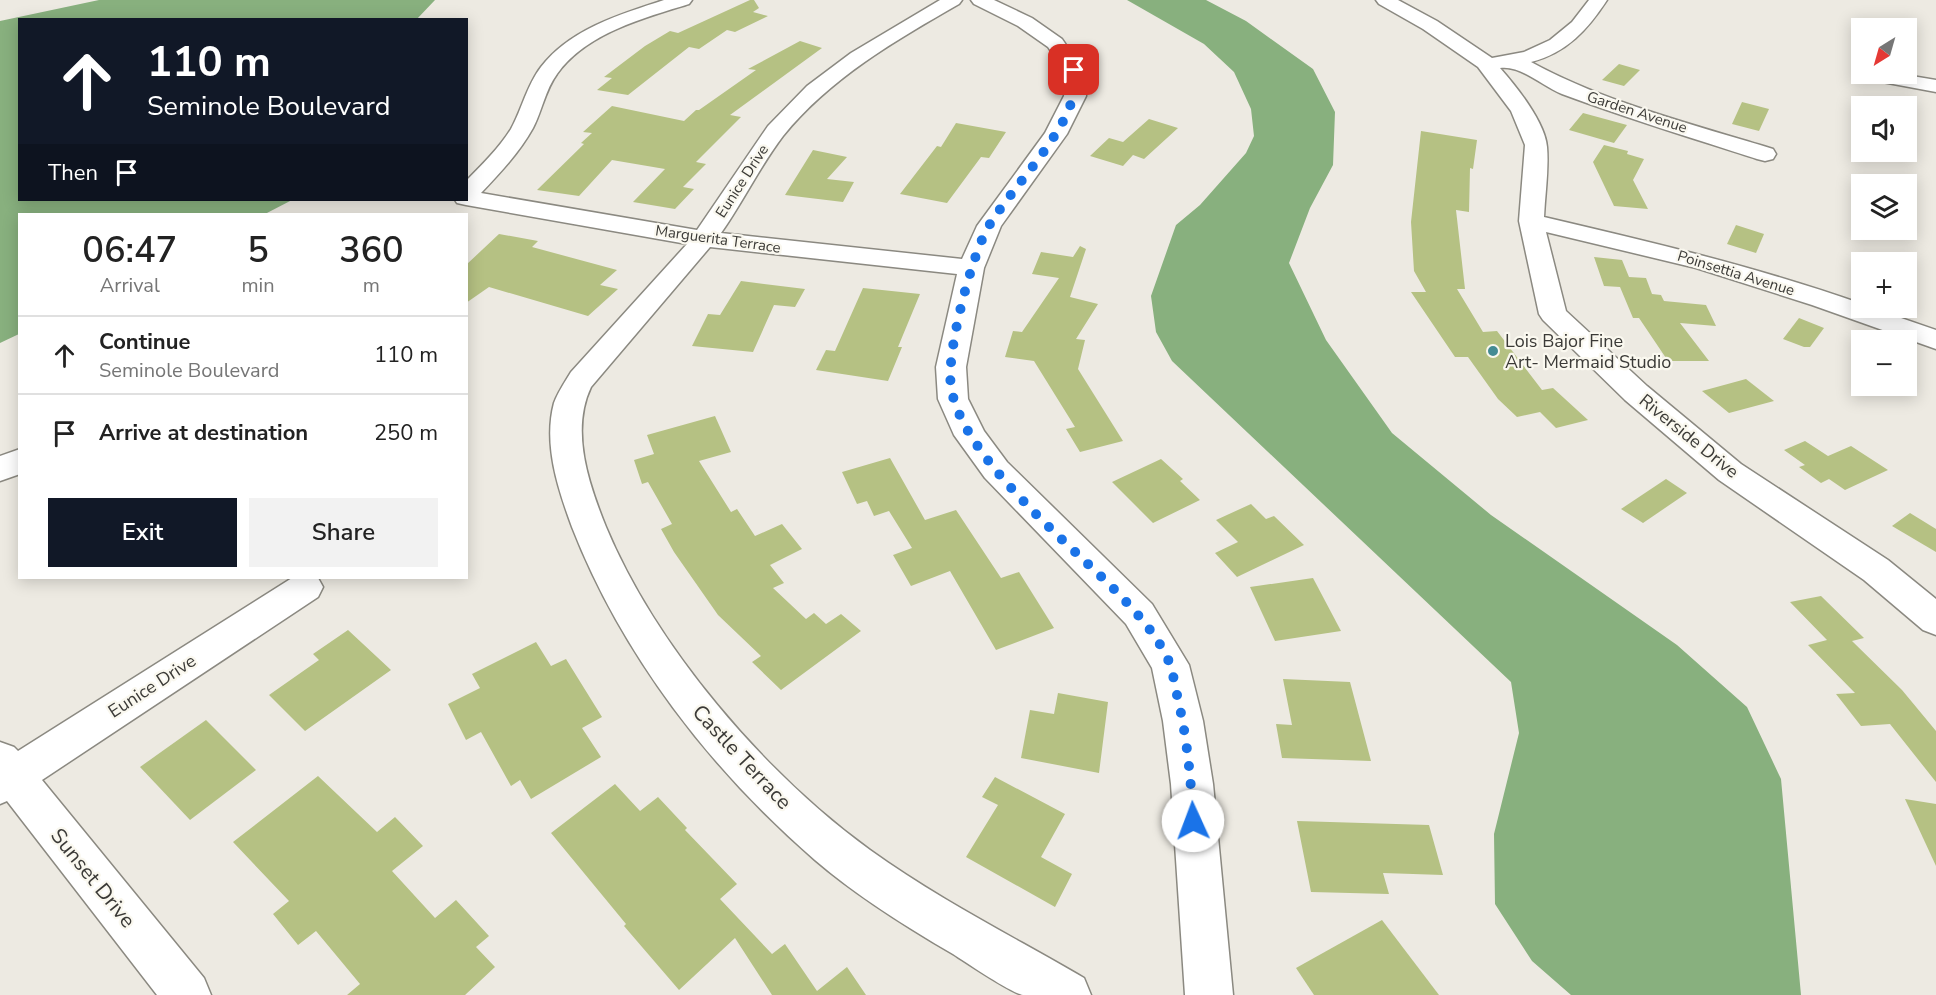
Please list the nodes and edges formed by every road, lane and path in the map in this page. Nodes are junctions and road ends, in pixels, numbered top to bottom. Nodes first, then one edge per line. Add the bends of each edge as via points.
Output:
1 (682, 0) edge
2 (953, 0) edge
3 (980, 0) edge
4 (1385, 0) edge
5 (1598, 0) edge
6 (1513, 60) junction
7 (1485, 63) junction
8 (1917, 82) edge
9 (1936, 86) edge
10 (1765, 154) dead end
11 (468, 194) edge
12 (468, 199) edge
13 (461, 201) edge
14 (445, 213) edge
15 (1531, 221) junction
16 (704, 239) junction
17 (970, 268) junction
18 (1936, 340) edge
19 (569, 403) joint
20 (18, 461) edge
21 (0, 470) edge
22 (305, 587) dead end
23 (1936, 620) edge
24 (4, 774) edge
25 (187, 995) edge
26 (1067, 995) edge
27 (1209, 995) edge

1 - 11 street via 612,25 578,44 557,62 521,129
2 - 16 street, Eunice Drive via 857,57 806,99 762,150
3 - 17 street via 1025,21 1055,43 1074,70 1076,80 1075,96 1056,134 989,226
4 - 7 street, Riverside Drive
5 - 6 street via 1578,13 1561,43
6 - 7 street
6 - 10 street, Garden Avenue via 1558,85 1605,103
7 - 15 street, Riverside Drive via 1513,96 1532,131 1536,145
8 - 9 street
12 - 16 street, Marguerita Terrace
13 - 14 street
15 - 18 street, Poinsettia Avenue via 1704,262
15 - 23 street, Riverside Drive via 1554,314 1636,393 1730,472 1876,570
16 - 17 street, Marguerita Terrace
16 - 19 street, Eunice Drive via 603,353
17 - 27 street via 951,383 953,399 970,435 996,470 1139,614 1170,665 1192,784
19 - 26 street, Castle Terrace via 567,430 575,489 600,555 661,660 700,714 793,812 853,864
20 - 21 street
22 - 24 street, Eunice Drive
24 - 25 street, Sunset Drive

